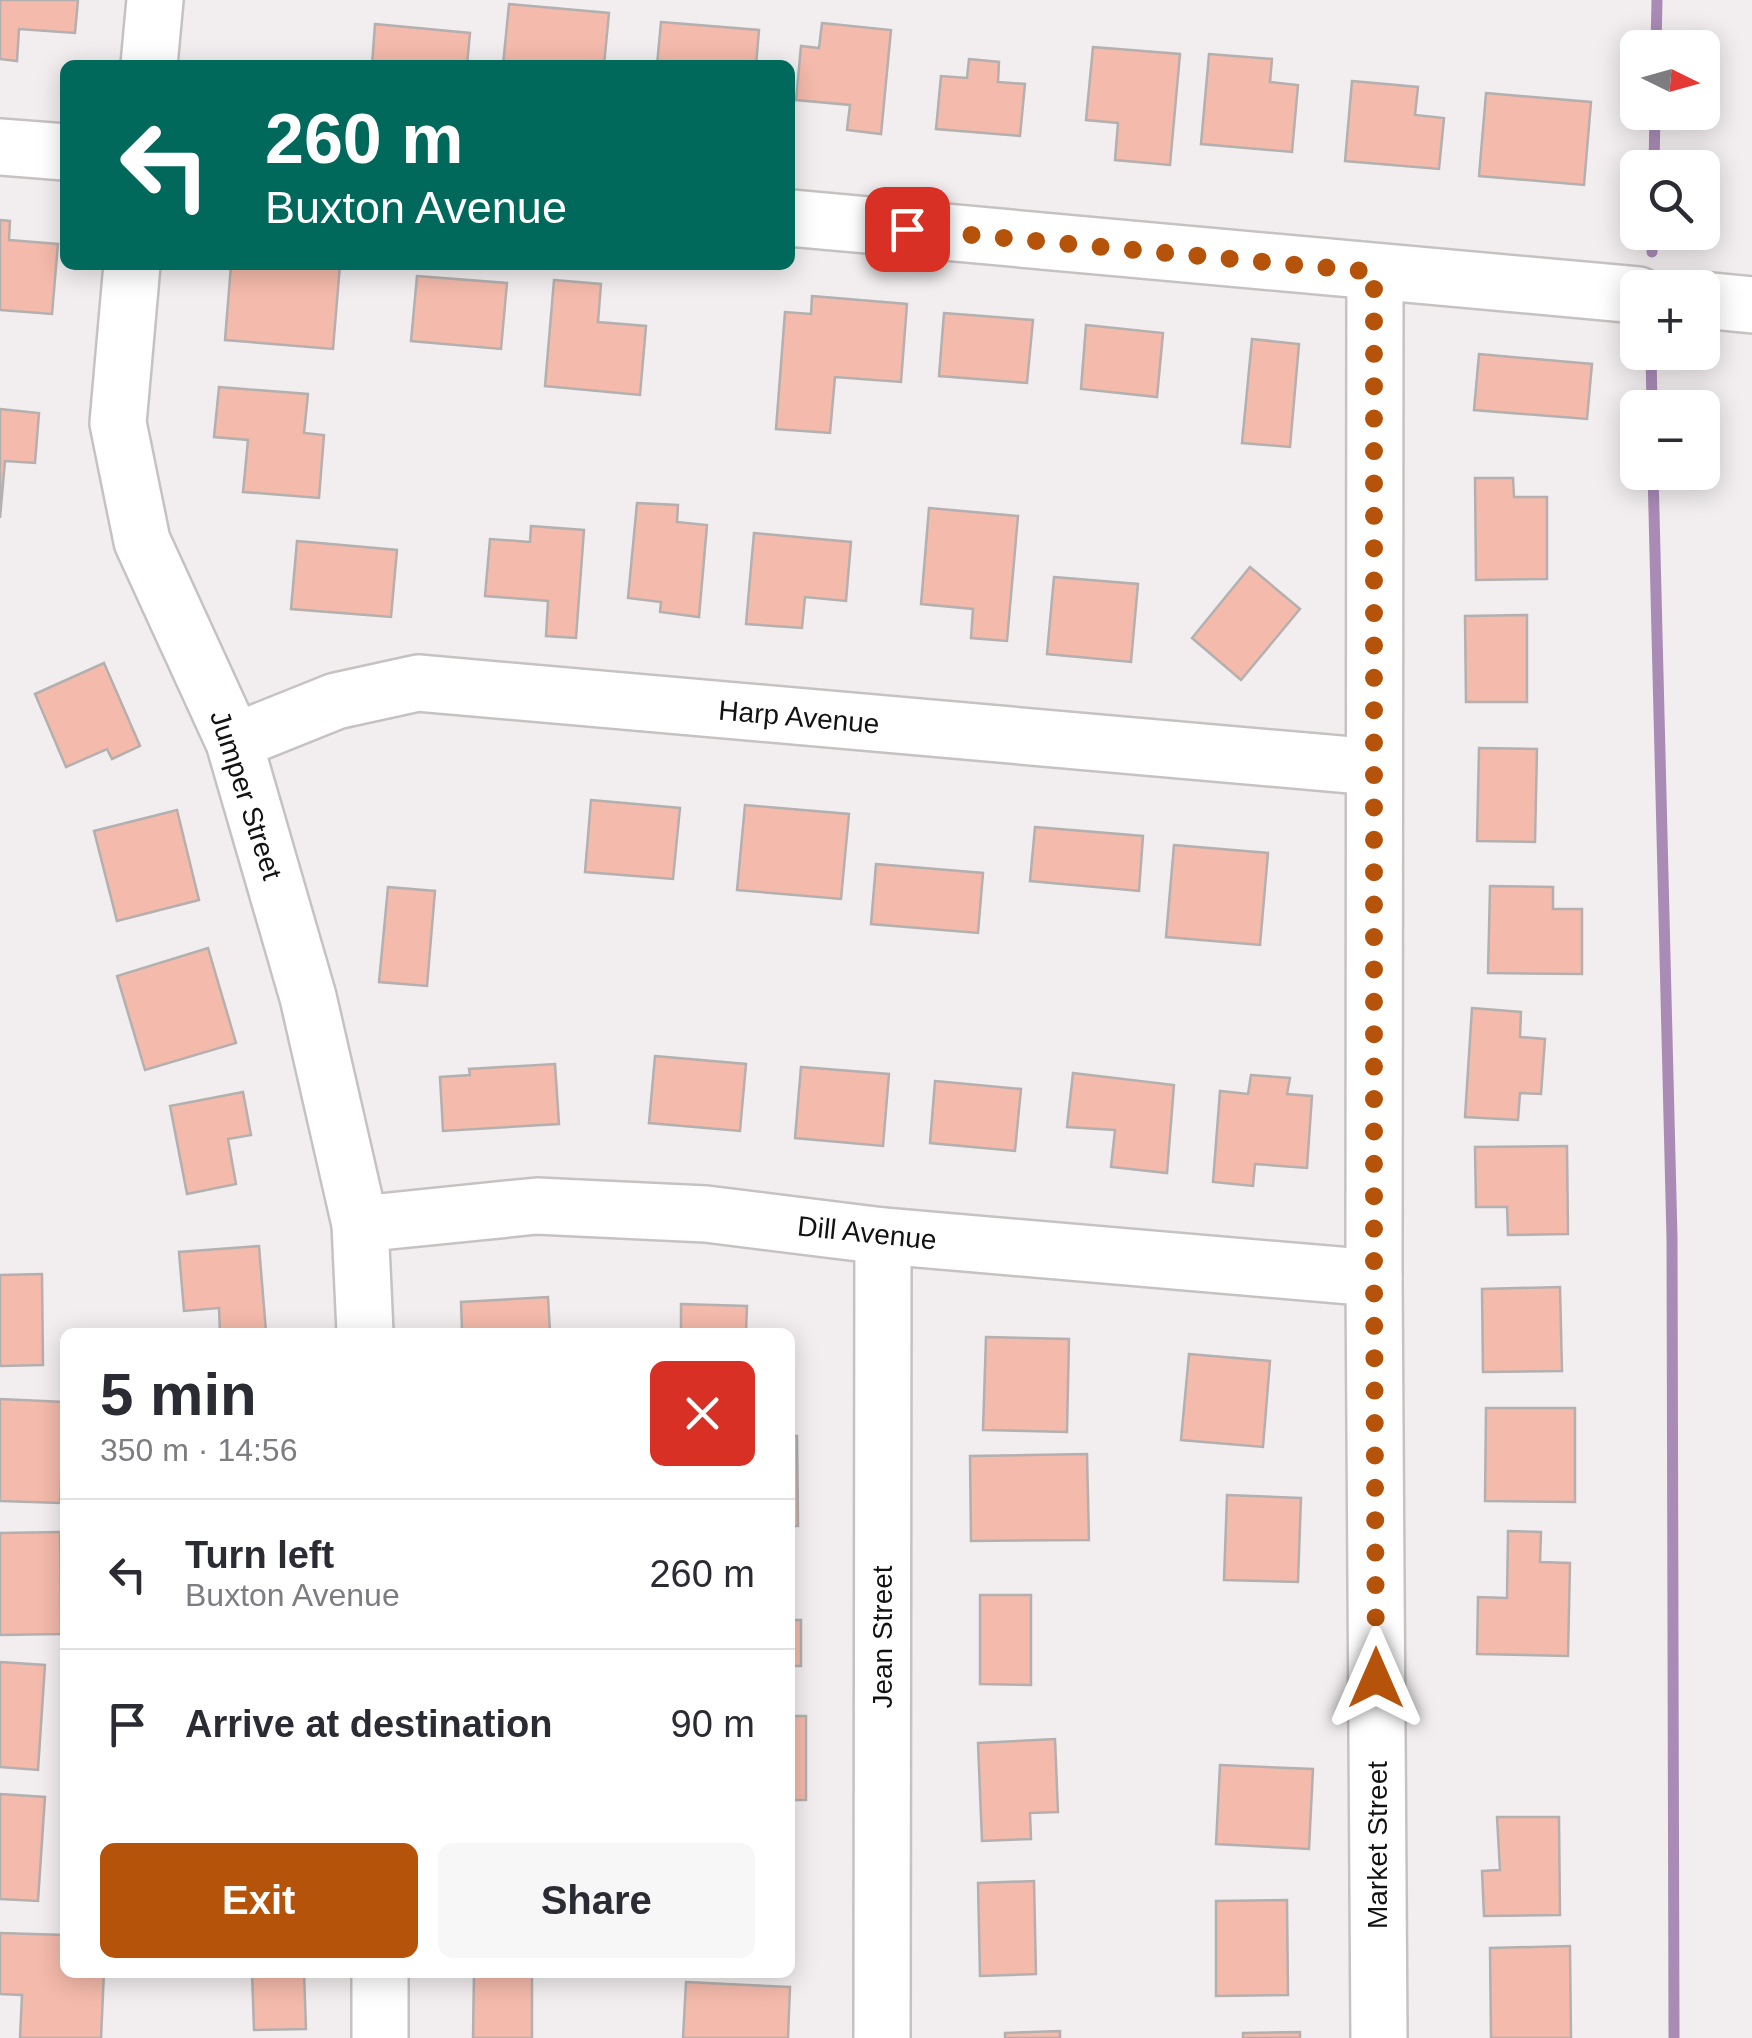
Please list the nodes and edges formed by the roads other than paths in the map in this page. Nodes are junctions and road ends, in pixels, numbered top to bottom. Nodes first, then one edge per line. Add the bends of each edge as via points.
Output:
1 (155, 0) edge
2 (150, 60) edge
3 (0, 147) edge
4 (60, 152) edge
5 (795, 218) edge
6 (132, 270) edge
7 (1374, 272) junction
8 (1620, 293) edge
9 (1720, 302) edge
10 (1752, 305) edge
11 (234, 742) junction
12 (1374, 767) junction
13 (360, 1224) junction
14 (883, 1236) junction
15 (1374, 1278) junction
16 (364, 1328) edge
17 (380, 1978) edge
18 (380, 2038) edge
19 (882, 2038) edge
20 (1379, 2038) edge

1 - 2 street
3 - 4 street
5 - 7 street
6 - 11 street, Jumper Street via 118,422 142,540
7 - 8 street
7 - 12 street, Market Street
9 - 10 street
11 - 12 street, Harp Avenue via 336,701 418,683
11 - 13 street, Jumper Street via 308,997
12 - 15 street, Market Street
13 - 14 street, Dill Avenue via 538,1206 706,1214
13 - 16 street, Jumper Street
14 - 15 street, Dill Avenue
14 - 19 street, Jean Street
15 - 20 street, Market Street
17 - 18 street

